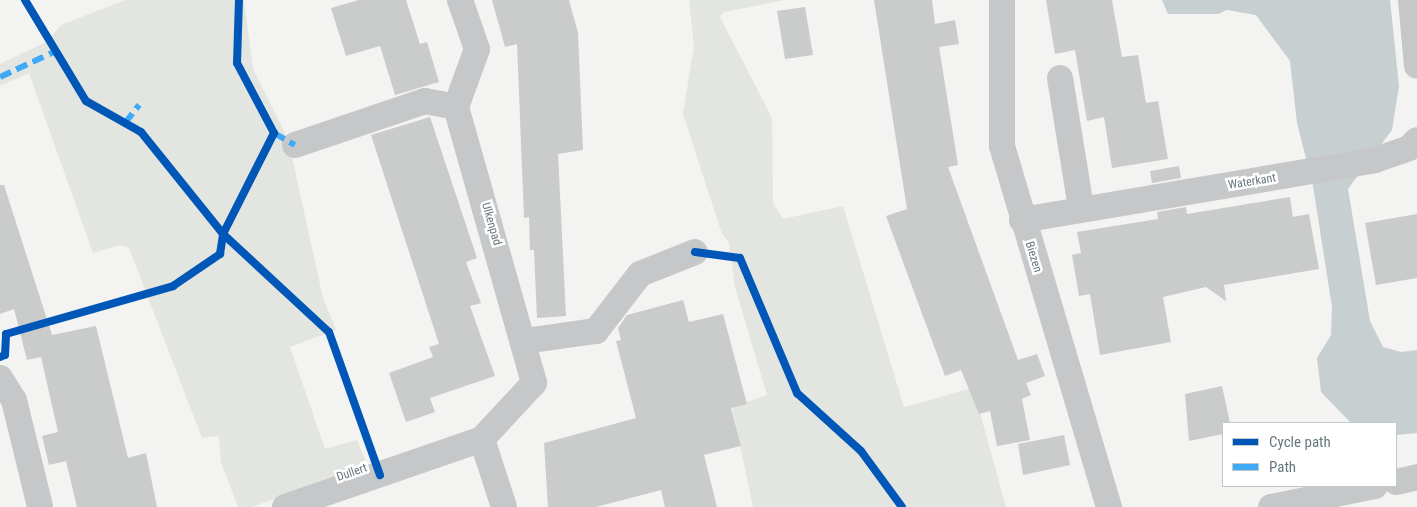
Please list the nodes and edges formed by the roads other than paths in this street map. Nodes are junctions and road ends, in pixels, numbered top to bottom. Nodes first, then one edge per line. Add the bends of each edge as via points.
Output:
1 (460, 0) edge
2 (1002, 0) edge
3 (1411, 0) edge
4 (1417, 66) edge
5 (1060, 78) dead end
6 (456, 107) junction
7 (1417, 140) edge
8 (295, 145) dead end
9 (1081, 208) junction
10 (1022, 220) junction
11 (695, 252) dead end
12 (525, 341) junction
13 (0, 378) edge
14 (482, 439) junction
15 (1417, 477) edge
16 (1397, 482) edge
17 (1370, 487) edge
18 (40, 507) edge
19 (285, 507) edge
20 (504, 507) edge
21 (1109, 507) edge
22 (1271, 507) edge

1 - 6 street via 477,49
2 - 10 street, Biezen via 1002,146
3 - 4 street
5 - 9 street
6 - 8 street via 426,101
6 - 12 street, Ulkenpad
7 - 9 street, Waterkant via 1409,148 1374,160
9 - 10 street, Waterkant
10 - 21 street, Biezen
11 - 12 street via 640,274 596,331
12 - 14 street, Ulkenpad via 534,383
13 - 18 street via 14,400
14 - 19 street, Dullert
14 - 20 street
15 - 16 street
17 - 22 street

